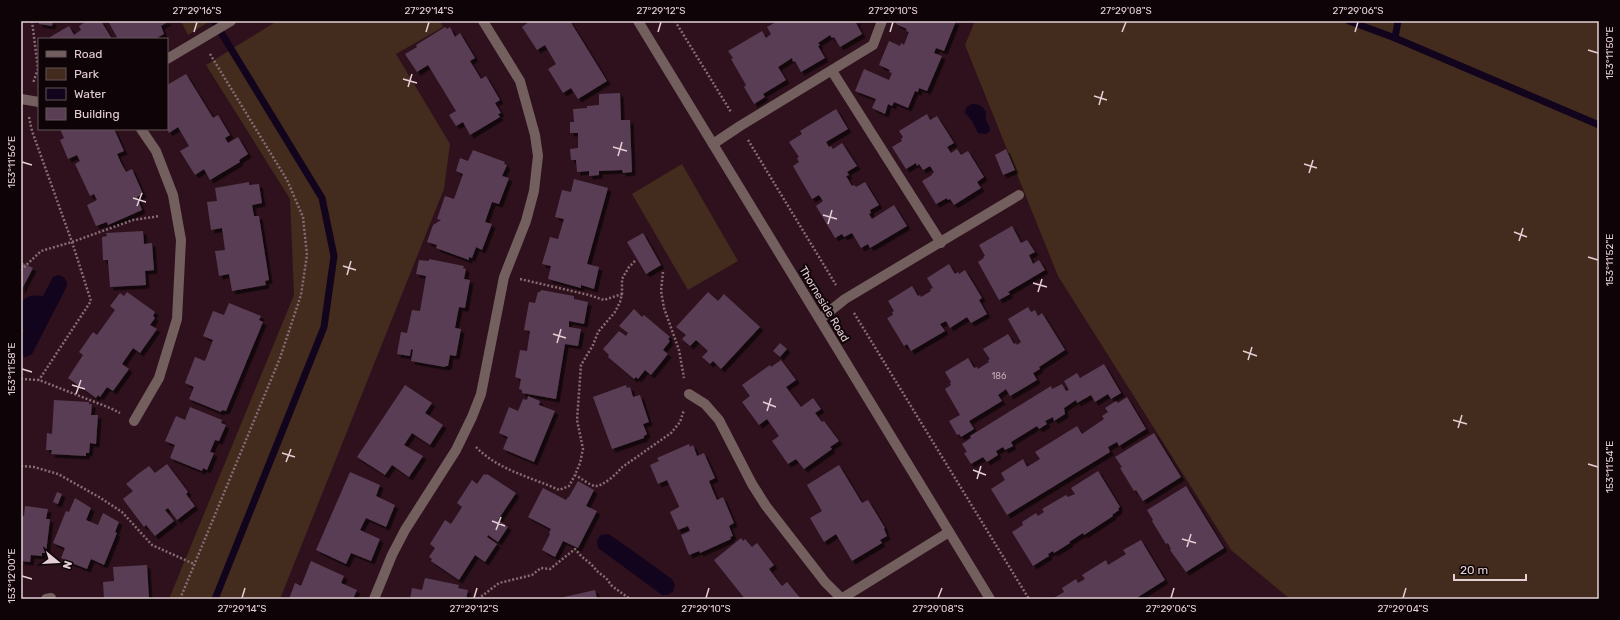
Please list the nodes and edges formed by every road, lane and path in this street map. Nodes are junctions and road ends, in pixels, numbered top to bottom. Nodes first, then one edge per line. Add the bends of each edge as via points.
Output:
1 (32, 21) edge
2 (231, 21) edge
3 (483, 21) edge
4 (638, 21) edge
5 (882, 21) edge
6 (200, 40) junction
7 (168, 58) edge
8 (832, 71) junction
9 (24, 100) edge
10 (38, 102) edge
11 (142, 130) edge
12 (713, 144) junction
13 (1019, 195) dead end
14 (176, 213) junction
15 (72, 242) junction
16 (941, 243) junction
17 (635, 261) dead end
18 (21, 270) edge
19 (663, 272) dead end
20 (504, 276) junction
21 (622, 294) junction
22 (820, 319) junction
23 (21, 379) edge
24 (39, 380) junction
25 (689, 394) junction
26 (134, 422) joint
27 (466, 430) junction
28 (21, 466) edge
29 (575, 475) junction
30 (949, 532) junction
31 (194, 564) junction
32 (628, 598) edge
33 (180, 599) edge
34 (374, 599) edge
35 (478, 599) edge
36 (841, 599) edge
37 (990, 599) edge

1 - 9 path via 38,69
2 - 6 street
3 - 20 street via 520,81 536,135 538,156 534,191 526,220
4 - 12 street, Thorneside Road
5 - 8 street via 873,45
6 - 7 street
6 - 31 path via 287,180 303,217 307,255 302,294 280,358
8 - 12 street
8 - 16 street
9 - 10 street
9 - 15 path via 32,131
11 - 14 street via 156,151 173,195
12 - 22 street, Thorneside Road
13 - 16 street
14 - 15 path via 133,220
14 - 26 street via 182,240 177,319 159,378
15 - 18 path via 41,251
15 - 24 path via 91,301
16 - 22 street via 845,299
17 - 21 path via 622,279
19 - 25 path via 661,291 664,308 680,350
20 - 21 path via 604,300
20 - 27 street via 481,394
21 - 29 path via 615,312 598,332 581,365 577,420 583,449
22 - 30 street, Thorneside Road
23 - 24 path
24 - 26 path via 110,408
25 - 29 path via 680,422 671,433 621,468 618,474 595,486
25 - 36 street via 705,404 719,420 766,506
27 - 29 path via 473,444 484,455 521,475 559,490 568,486
27 - 34 street via 405,530
28 - 31 path via 58,474 99,497 122,512 152,545
30 - 36 street
30 - 37 street, Thorneside Road
31 - 33 path
32 - 35 path via 582,558 576,549 558,564 550,568 541,568 532,575 499,583

